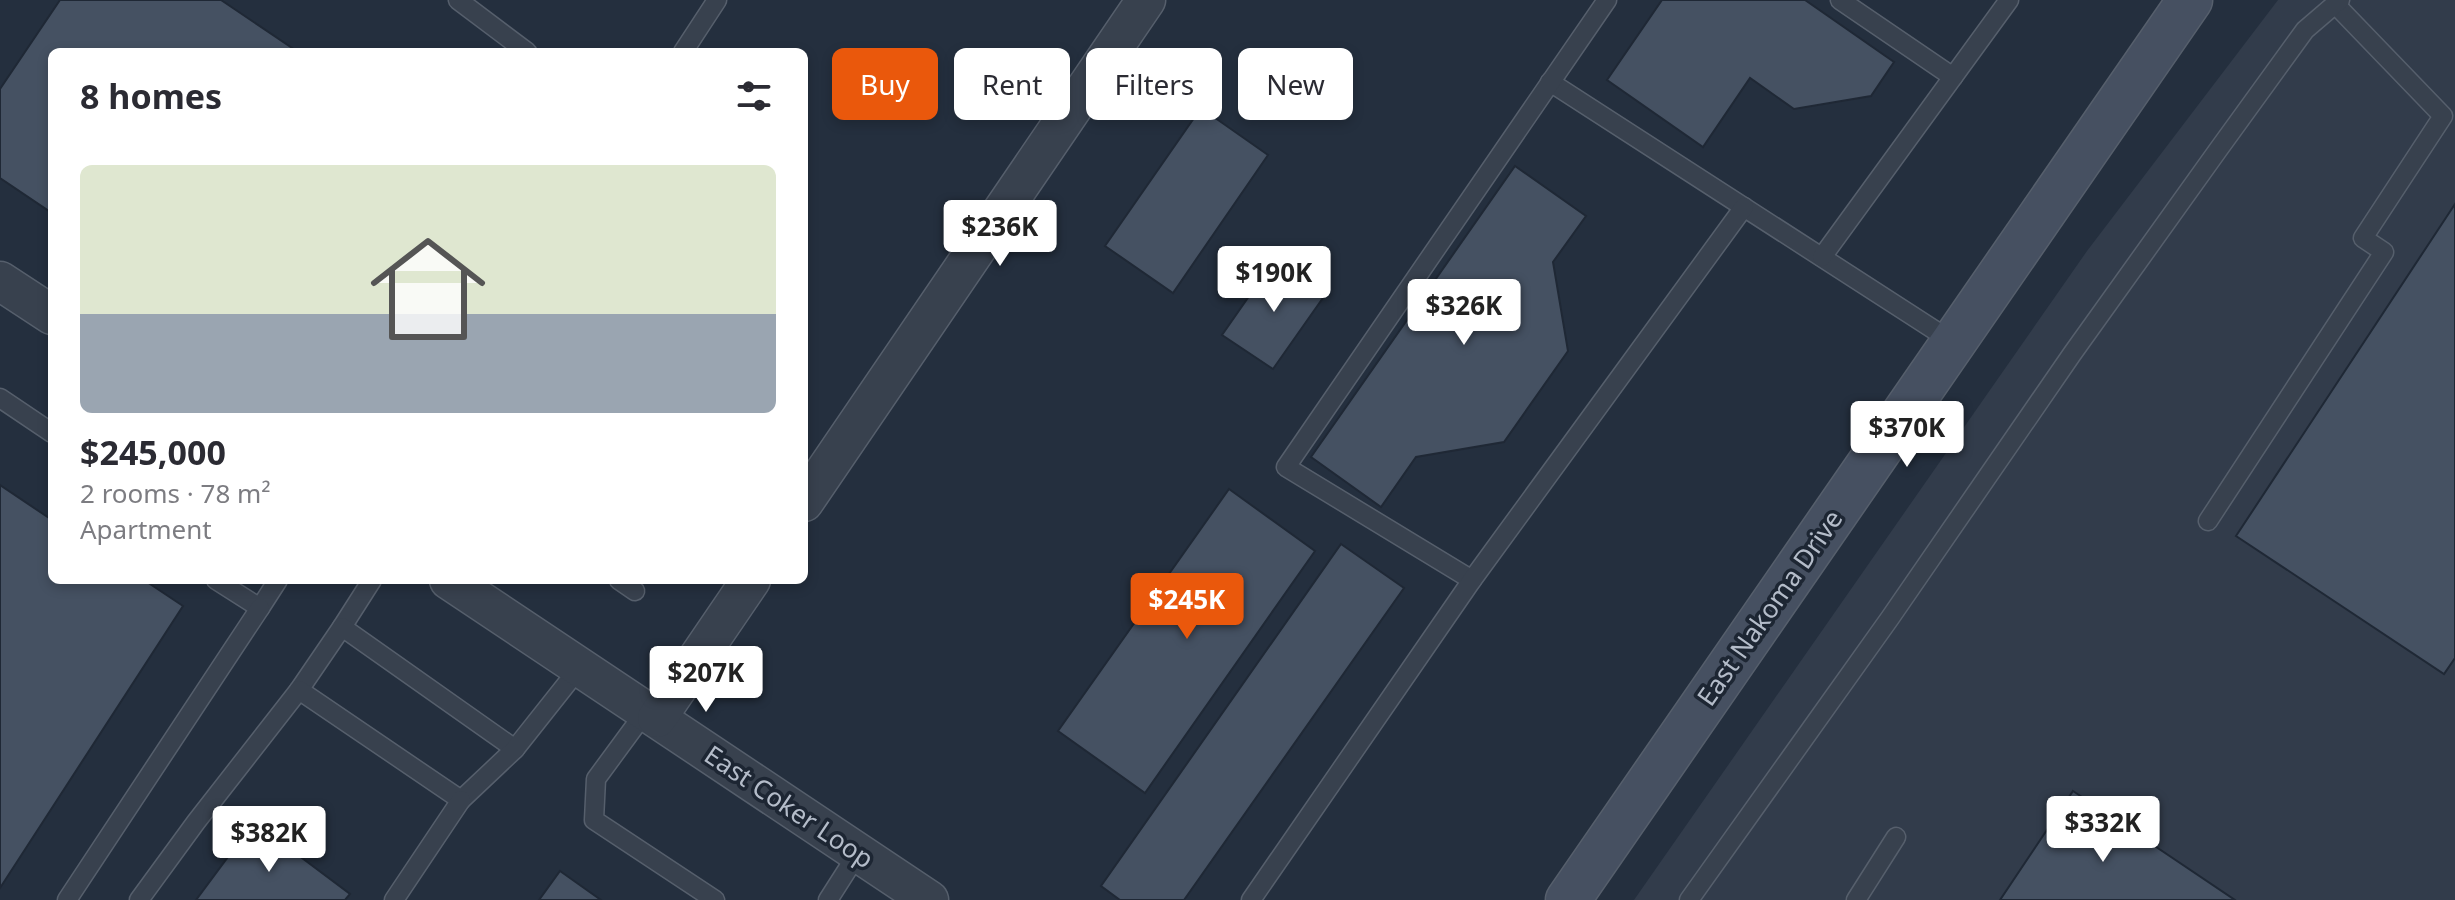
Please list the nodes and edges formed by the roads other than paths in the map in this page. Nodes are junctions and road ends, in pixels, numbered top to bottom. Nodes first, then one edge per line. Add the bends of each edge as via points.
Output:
1 (458, 0) edge
2 (717, 0) edge
3 (1146, 0) edge
4 (1607, 0) edge
5 (1840, 0) edge
6 (2009, 0) edge
7 (2190, 0) edge
8 (2338, 2) edge
9 (522, 48) edge
10 (686, 48) edge
11 (1953, 77) junction
12 (1550, 82) junction
13 (1744, 207) junction
14 (1822, 257) junction
15 (0, 281) edge
16 (48, 312) edge
17 (1953, 342) junction
18 (0, 398) edge
19 (48, 430) edge
20 (808, 496) edge
21 (2208, 521) dead end
22 (1472, 580) junction
23 (222, 584) edge
24 (275, 584) edge
25 (369, 584) edge
26 (455, 584) edge
27 (625, 584) edge
28 (748, 584) edge
29 (635, 591) dead end
30 (260, 608) junction
31 (342, 627) junction
32 (580, 667) junction
33 (299, 690) junction
34 (651, 715) junction
35 (515, 749) junction
36 (461, 800) junction
37 (1896, 837) dead end
38 (858, 853) junction
39 (67, 900) edge
40 (139, 900) edge
41 (394, 900) edge
42 (715, 900) edge
43 (828, 900) edge
44 (929, 900) edge
45 (1251, 900) edge
46 (1568, 900) edge
47 (1689, 900) edge
48 (1856, 900) edge

1 - 9 lane
2 - 10 lane
3 - 20 street
4 - 12 lane
5 - 11 lane
6 - 11 lane
7 - 17 main road, East Nakoma Drive
8 - 21 lane via 2443,116 2363,238 2384,252
8 - 47 lane via 2305,30 2218,150
11 - 14 lane
12 - 13 lane
12 - 22 lane via 1286,467
13 - 14 lane
13 - 22 lane
14 - 17 lane
15 - 16 street
17 - 46 main road, East Nakoma Drive
18 - 19 lane
22 - 45 lane
23 - 30 lane
24 - 30 lane
25 - 31 lane
26 - 32 street, East Coker Loop
27 - 29 lane
28 - 34 street
30 - 39 lane
31 - 33 lane
31 - 35 lane
32 - 34 street, East Coker Loop
32 - 35 lane
33 - 36 lane
33 - 40 lane
34 - 38 street, East Coker Loop
34 - 42 lane via 596,779 594,820
35 - 36 lane
36 - 41 lane
37 - 48 lane
38 - 43 lane
38 - 44 street, East Coker Loop

